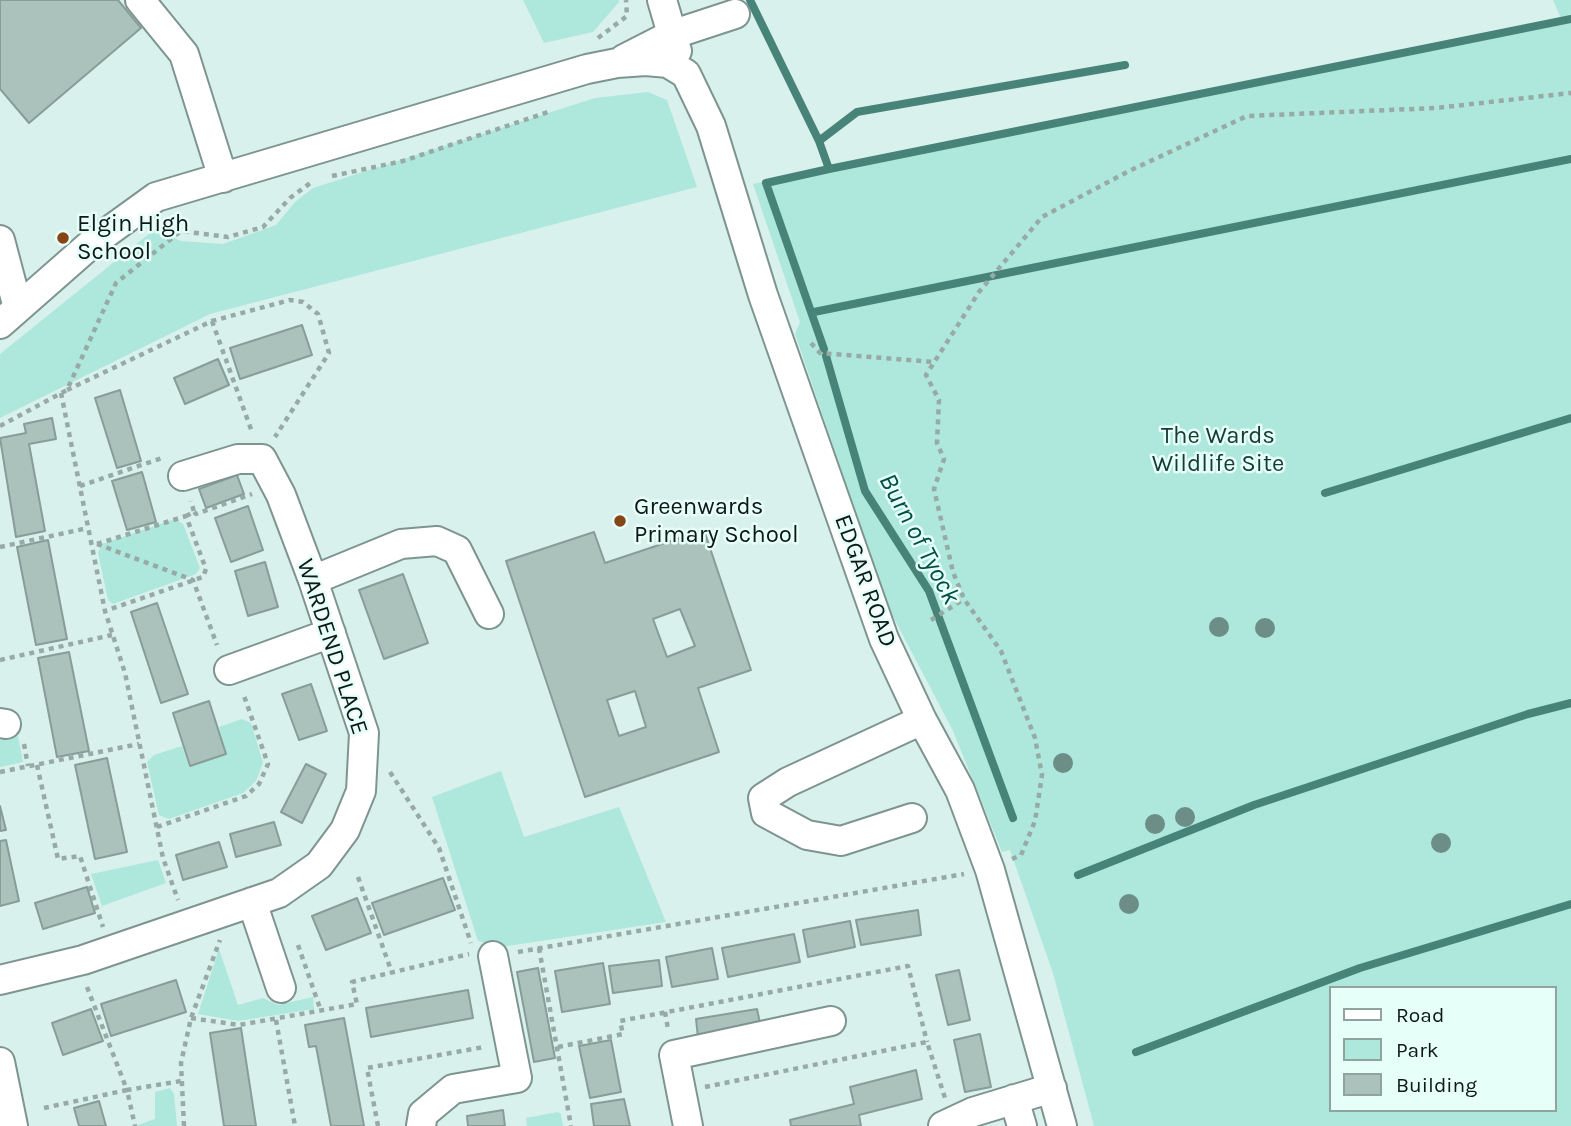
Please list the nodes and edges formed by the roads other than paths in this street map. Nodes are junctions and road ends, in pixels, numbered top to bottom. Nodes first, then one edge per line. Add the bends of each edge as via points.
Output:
1 (140, 0) edge
2 (662, 0) edge
3 (735, 14) dead end
4 (671, 35) junction
5 (617, 62) junction
6 (686, 74) junction
7 (223, 178) junction
8 (0, 240) edge
9 (9, 316) edge
10 (183, 476) road end
11 (313, 580) junction
12 (489, 614) dead end
13 (331, 633) junction
14 (229, 670) dead end
15 (922, 720) junction
16 (912, 818) dead end
17 (241, 906) junction
18 (493, 956) road end
19 (0, 980) edge
20 (281, 988) dead end
21 (831, 1021) dead end
22 (0, 1062) edge
23 (1052, 1088) junction
24 (1014, 1099) junction
25 (422, 1120) edge
26 (947, 1124) edge
27 (13, 1126) edge
28 (688, 1126) edge
29 (1022, 1126) edge
30 (1062, 1126) edge

1 - 7 street via 184,54
2 - 4 street, EDGAR ROAD
3 - 4 street
4 - 5 street
4 - 6 street, EDGAR ROAD
5 - 6 street via 668,63
5 - 7 street
6 - 15 street, EDGAR ROAD via 711,125 764,295 884,639
7 - 9 street via 156,197 91,244
8 - 9 street
10 - 11 street, WARDEND PLACE via 238,459 262,459
11 - 12 street via 401,544 438,541 457,550
11 - 13 street, WARDEND PLACE
13 - 14 street
13 - 17 street, WARDEND PLACE via 364,733 361,792 345,830 319,865 279,893
15 - 16 street via 763,798 766,813 807,835 841,841
15 - 23 street, EDGAR ROAD via 960,790 990,870
17 - 19 street, WARDEND PLACE via 111,951
17 - 20 street
18 - 25 street via 517,1078 453,1089
21 - 28 street via 674,1055
22 - 27 street
23 - 24 street
23 - 30 street, EDGAR ROAD
24 - 26 street
24 - 29 street

